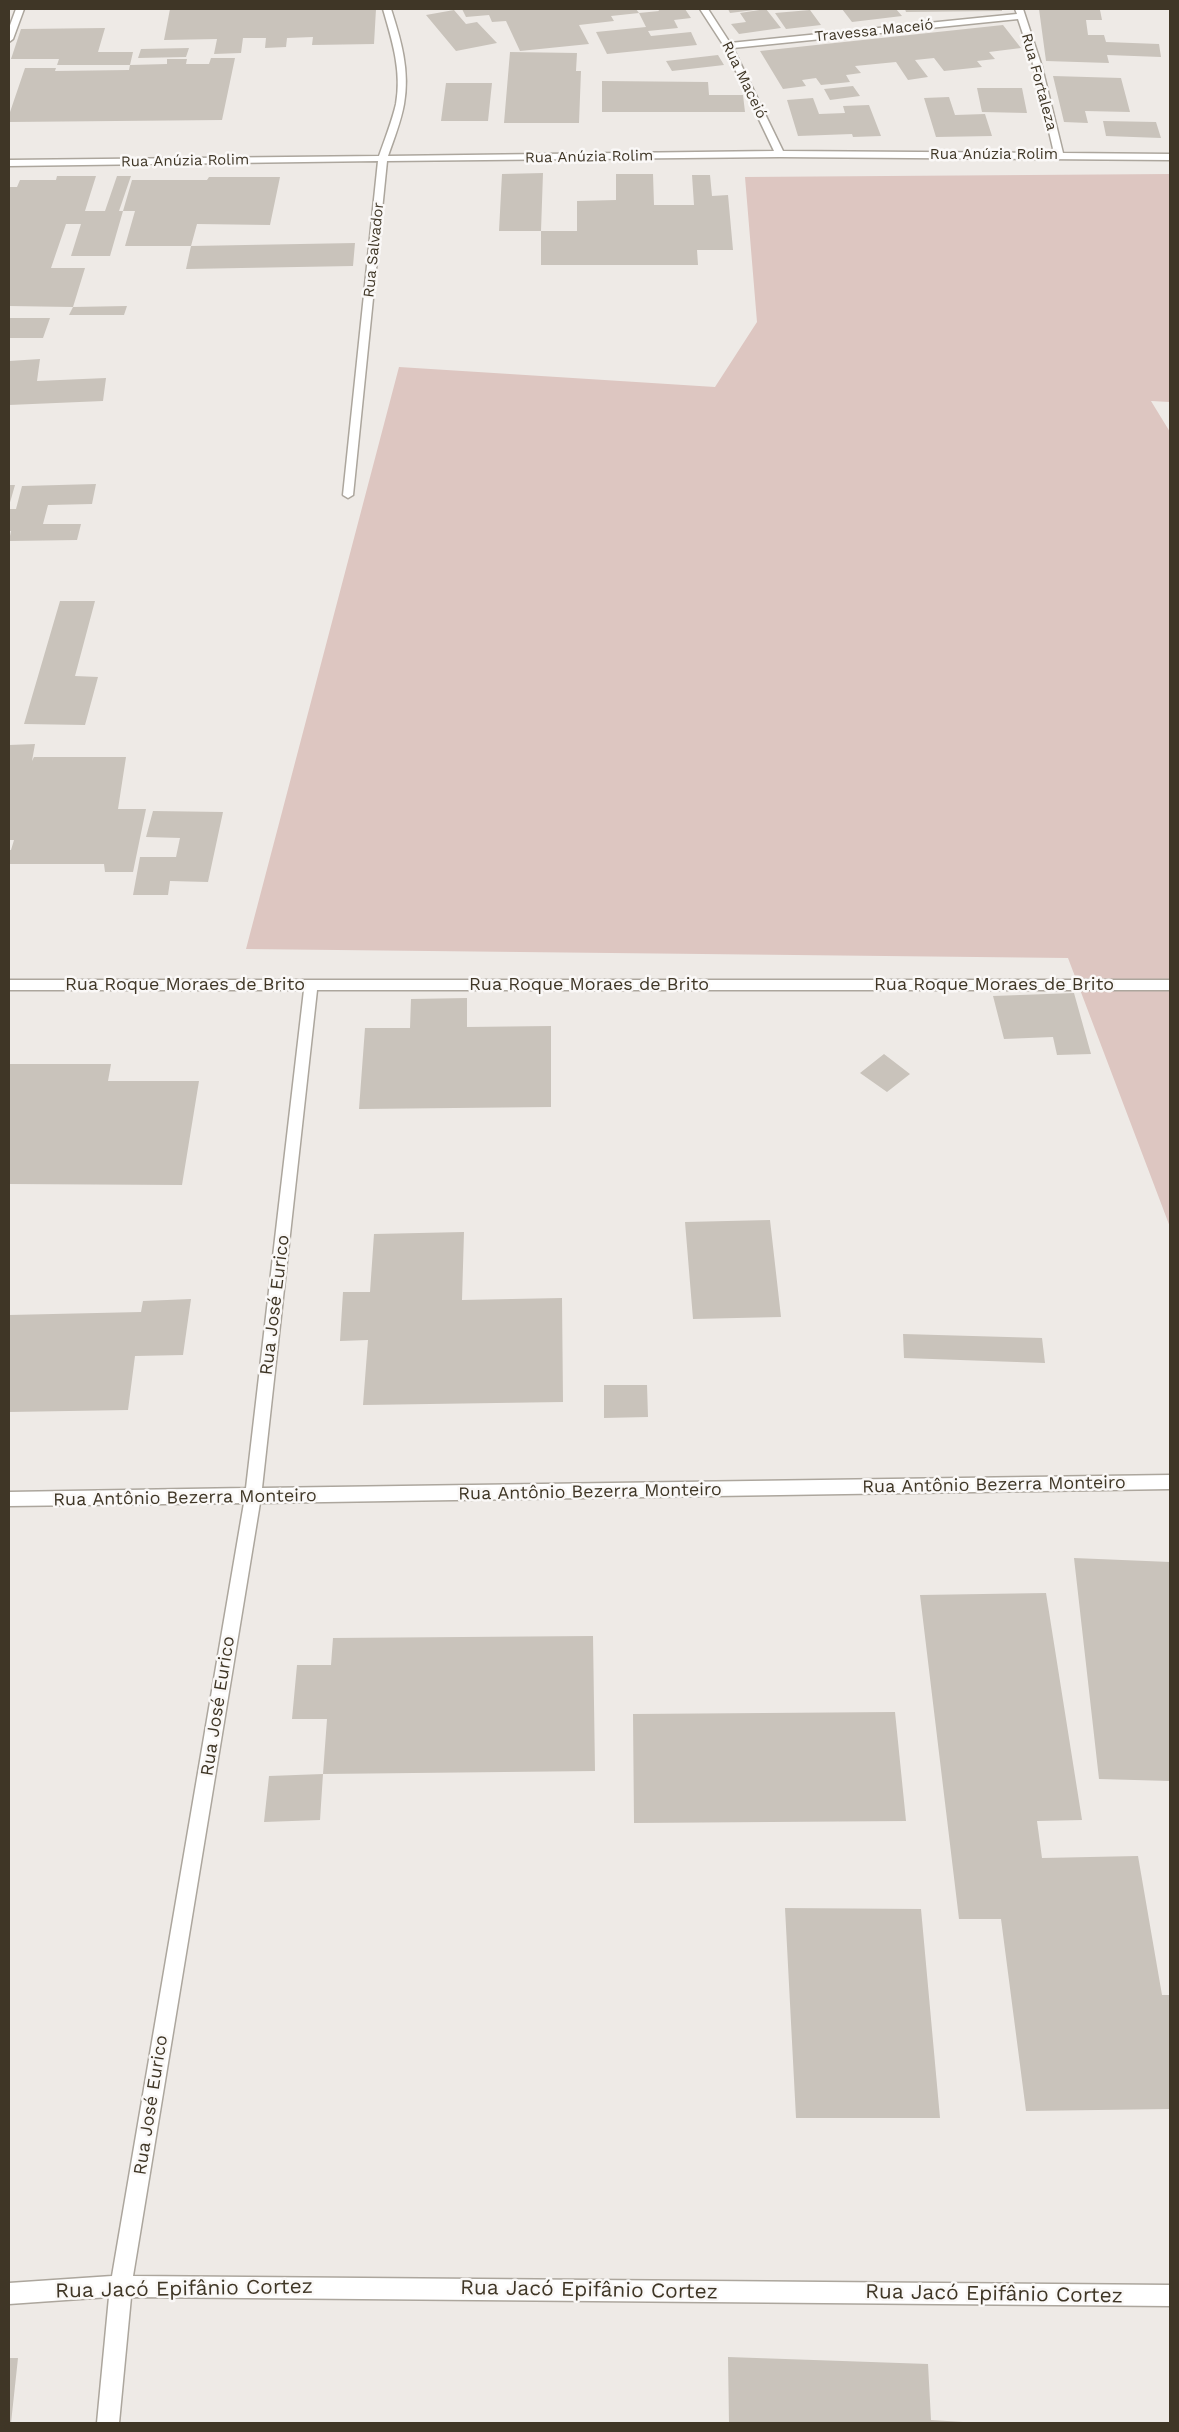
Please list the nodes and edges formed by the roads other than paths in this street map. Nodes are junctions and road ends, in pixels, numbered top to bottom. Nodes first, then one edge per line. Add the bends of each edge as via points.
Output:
1 (20, 9) edge
2 (387, 9) edge
3 (704, 9) edge
4 (1020, 12) edge
5 (9, 39) edge
6 (728, 46) junction
7 (780, 154) junction
8 (1059, 156) junction
9 (1170, 157) edge
10 (383, 159) junction
11 (9, 163) edge
12 (348, 495) dead end
13 (9, 985) edge
14 (1170, 985) edge
15 (311, 986) junction
16 (1170, 1482) edge
17 (252, 1497) junction
18 (9, 1500) edge
19 (121, 2286) junction
20 (9, 2293) edge
21 (1170, 2296) edge
22 (108, 2423) edge

1 - 5 street
2 - 10 street, Rua Salvador via 399,48 402,73 400,104
3 - 6 street, Rua Maceió
4 - 6 street, Travessa Maceió
4 - 8 street, Rua Fortaleza via 1038,66
6 - 7 street, Rua Maceió
7 - 8 street, Rua Anúzia Rolim
7 - 10 street, Rua Anúzia Rolim
8 - 9 street, Rua Anúzia Rolim
10 - 11 street, Rua Anúzia Rolim
10 - 12 street, Rua Salvador
13 - 15 street, Rua Roque Moraes de Brito
14 - 15 street, Rua Roque Moraes de Brito
15 - 17 street, Rua José Eurico
16 - 17 street, Rua Antônio Bezerra Monteiro
17 - 18 street, Rua Antônio Bezerra Monteiro
17 - 19 street, Rua José Eurico
19 - 20 street, Rua Jacó Epifânio Cortez
19 - 21 street, Rua Jacó Epifânio Cortez
19 - 22 street, Rua José Eurico

